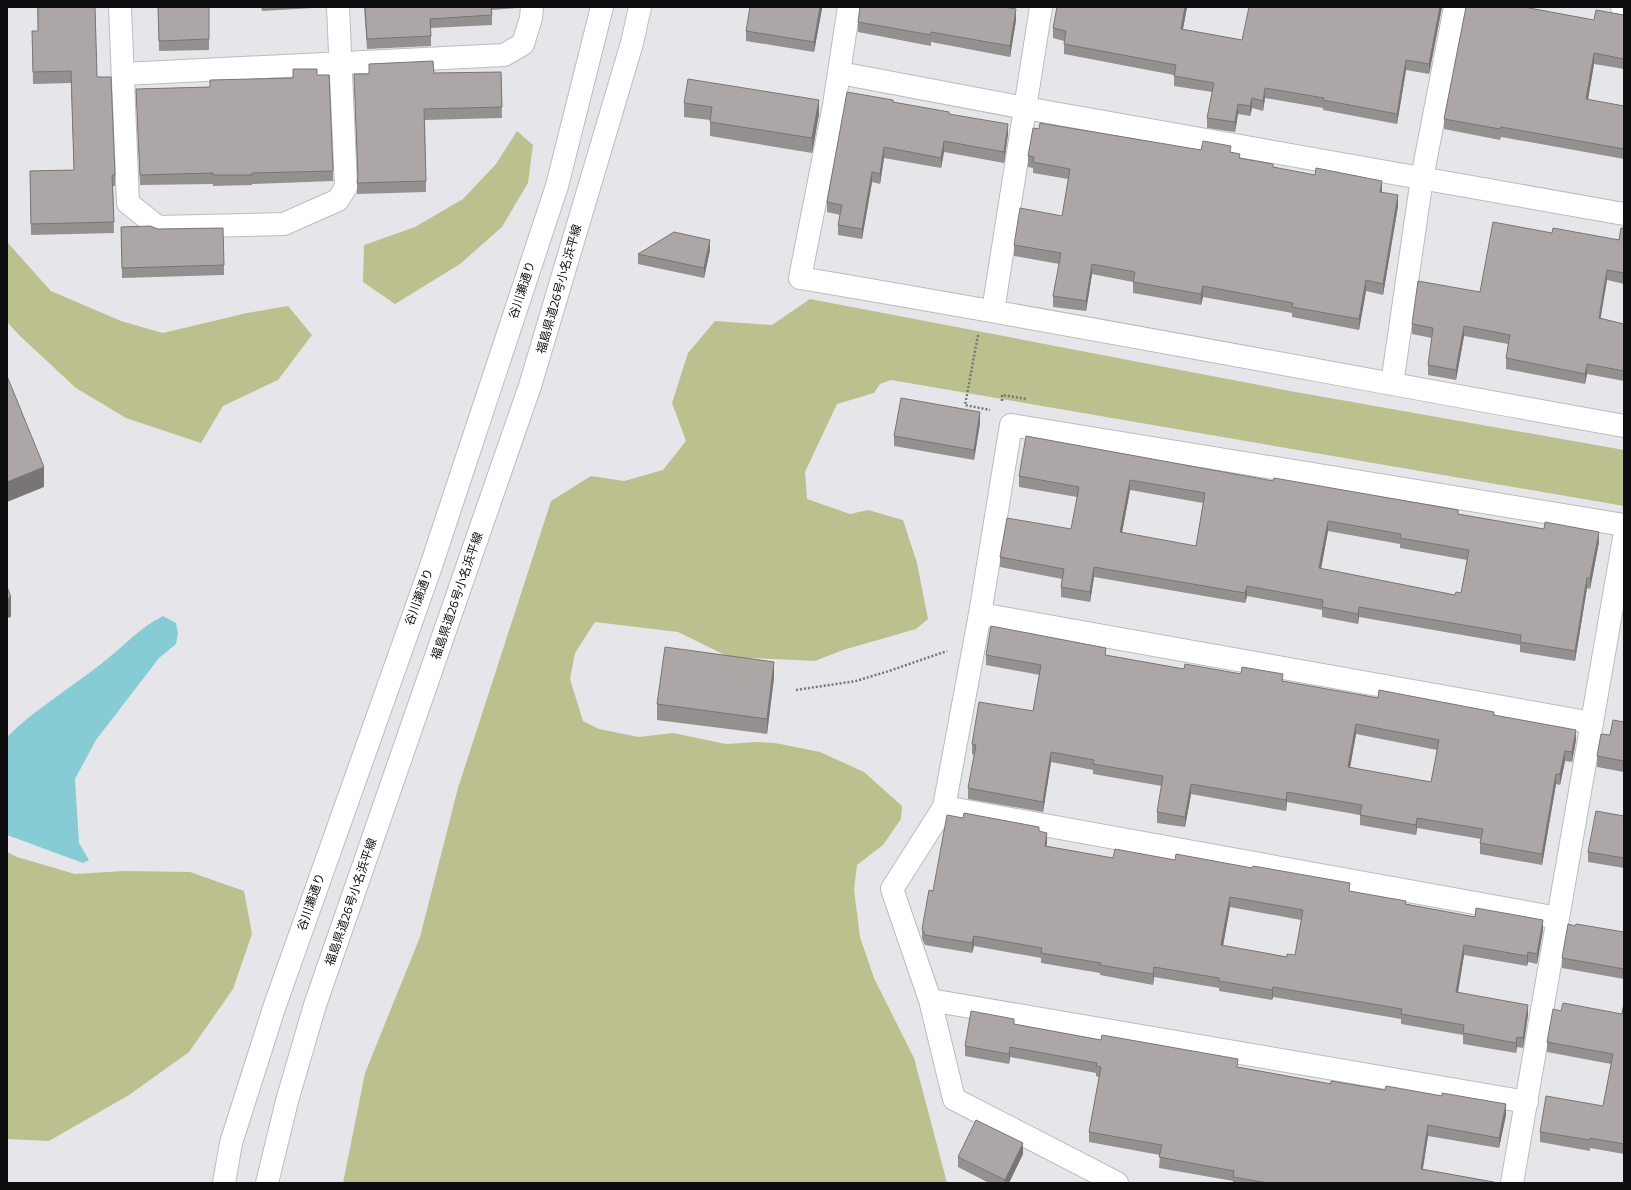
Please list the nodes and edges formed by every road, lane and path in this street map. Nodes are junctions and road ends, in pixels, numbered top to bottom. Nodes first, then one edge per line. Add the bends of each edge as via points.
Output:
1 (120, 7) edge
2 (338, 7) edge
3 (532, 7) edge
4 (602, 7) edge
5 (640, 7) edge
6 (849, 7) edge
7 (1041, 7) edge
8 (1455, 7) edge
9 (340, 64) junction
10 (840, 73) junction
11 (123, 74) junction
12 (1025, 108) junction
13 (1422, 178) junction
14 (1624, 214) edge
15 (988, 310) junction
16 (1392, 384) junction
17 (1011, 425) junction
18 (1624, 426) edge
19 (1624, 526) edge
20 (1624, 538) edge
21 (980, 614) junction
22 (975, 641) junction
23 (796, 690) dead end
24 (1592, 723) junction
25 (944, 807) junction
26 (1558, 918) junction
27 (930, 1000) junction
28 (1527, 1102) junction
29 (224, 1183) edge
30 (267, 1183) edge
31 (1117, 1183) edge
32 (1512, 1183) edge

1 - 11 street
2 - 9 street
3 - 9 street via 523,44 504,55
4 - 29 street, 谷川瀬通り via 557,186 430,569 274,1008 231,1143
5 - 30 street, 福島県道26号小名浜平線 via 632,43 530,386 315,1005 287,1101
6 - 10 street
7 - 12 street
8 - 13 street
9 - 11 street
9 - 11 street via 346,187 338,200 284,224 158,227 128,203
10 - 12 street
10 - 15 street via 800,278
12 - 13 street
12 - 15 street
13 - 14 street
13 - 16 street
15 - 16 street
15 - 17 path via 965,405 1001,411
16 - 18 street
17 - 19 street
17 - 21 street
20 - 24 street
21 - 22 street
21 - 24 street
22 - 23 path via 856,681
22 - 25 street
24 - 26 street
25 - 26 street
25 - 27 street via 892,889
26 - 28 street
27 - 28 street
27 - 31 street via 954,1099
28 - 32 street

